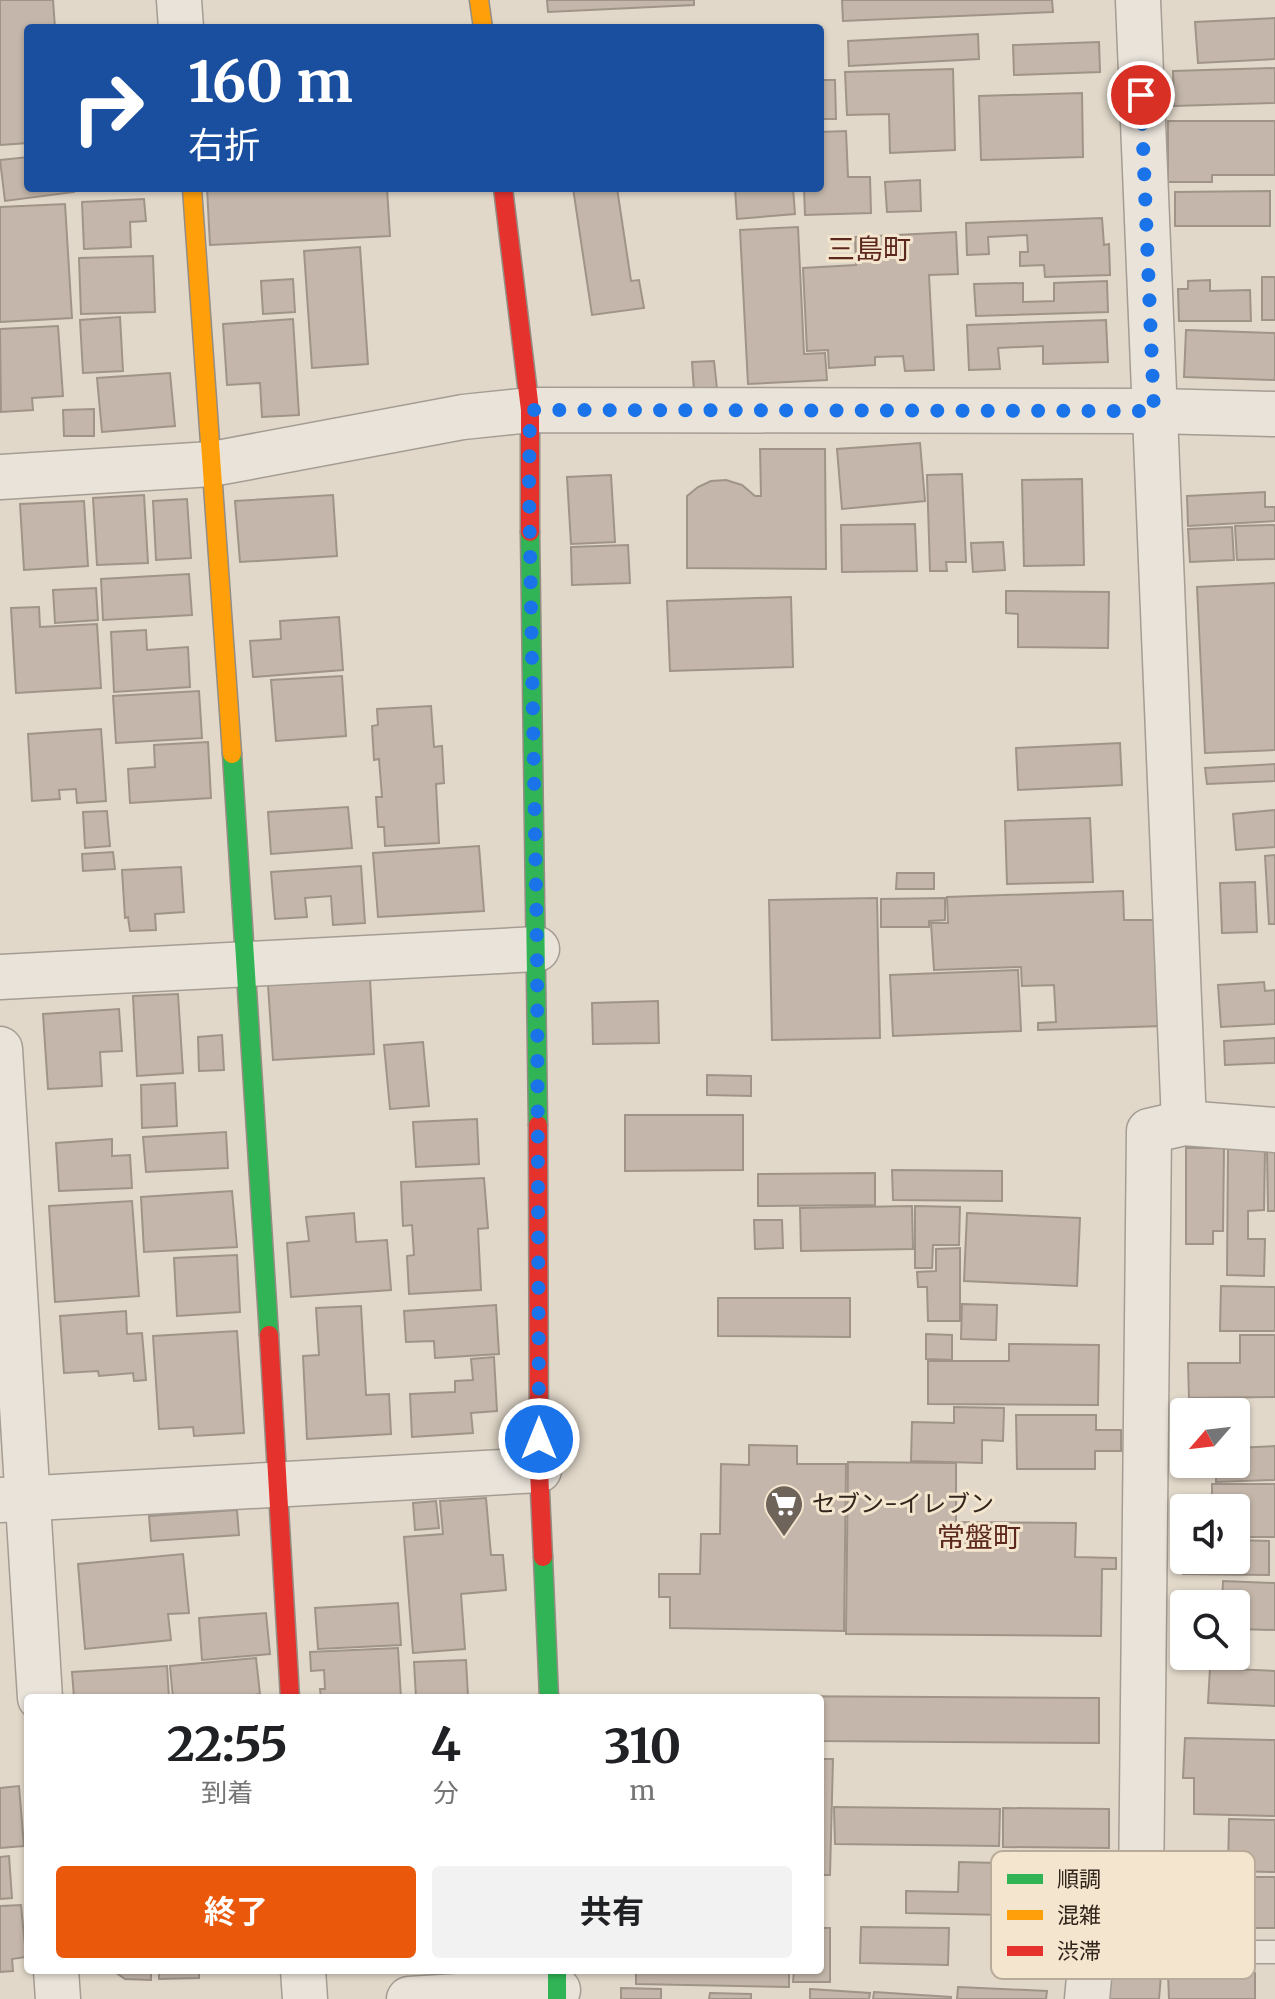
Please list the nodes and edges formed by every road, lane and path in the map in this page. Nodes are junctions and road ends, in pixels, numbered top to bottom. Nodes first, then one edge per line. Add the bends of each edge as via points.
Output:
1 (179, 0) edge
2 (479, 0) edge
3 (1138, 0) edge
4 (181, 24) edge
5 (482, 24) edge
6 (192, 192) edge
7 (503, 192) edge
8 (530, 410) junction
9 (1154, 411) junction
10 (1275, 414) edge
11 (212, 464) junction
12 (0, 477) edge
13 (537, 949) junction
14 (247, 963) junction
15 (0, 977) edge
16 (0, 1049) edge
17 (1167, 1127) junction
18 (1275, 1130) edge
19 (539, 1470) junction
20 (279, 1484) junction
21 (14, 1499) edge
22 (39, 1694) edge
23 (290, 1694) edge
24 (549, 1694) edge
25 (1142, 1851) edge
26 (56, 1974) edge
27 (303, 1974) edge
28 (1089, 1979) edge
29 (557, 1986) edge
30 (58, 1999) edge
31 (305, 1999) edge
32 (409, 1999) edge
33 (1087, 1999) edge

1 - 4 street
2 - 5 street
3 - 9 street
6 - 11 street
7 - 8 street
8 - 9 street
8 - 11 street via 463,417
8 - 13 street
9 - 10 street
9 - 17 street
11 - 12 street
11 - 14 street
13 - 14 street
13 - 19 street
14 - 15 street
14 - 20 street
16 - 21 street
17 - 18 street
17 - 25 street
19 - 20 street
19 - 24 street
20 - 21 street
20 - 23 street
21 - 22 street
26 - 30 street
27 - 31 street
28 - 33 street
29 - 32 street

